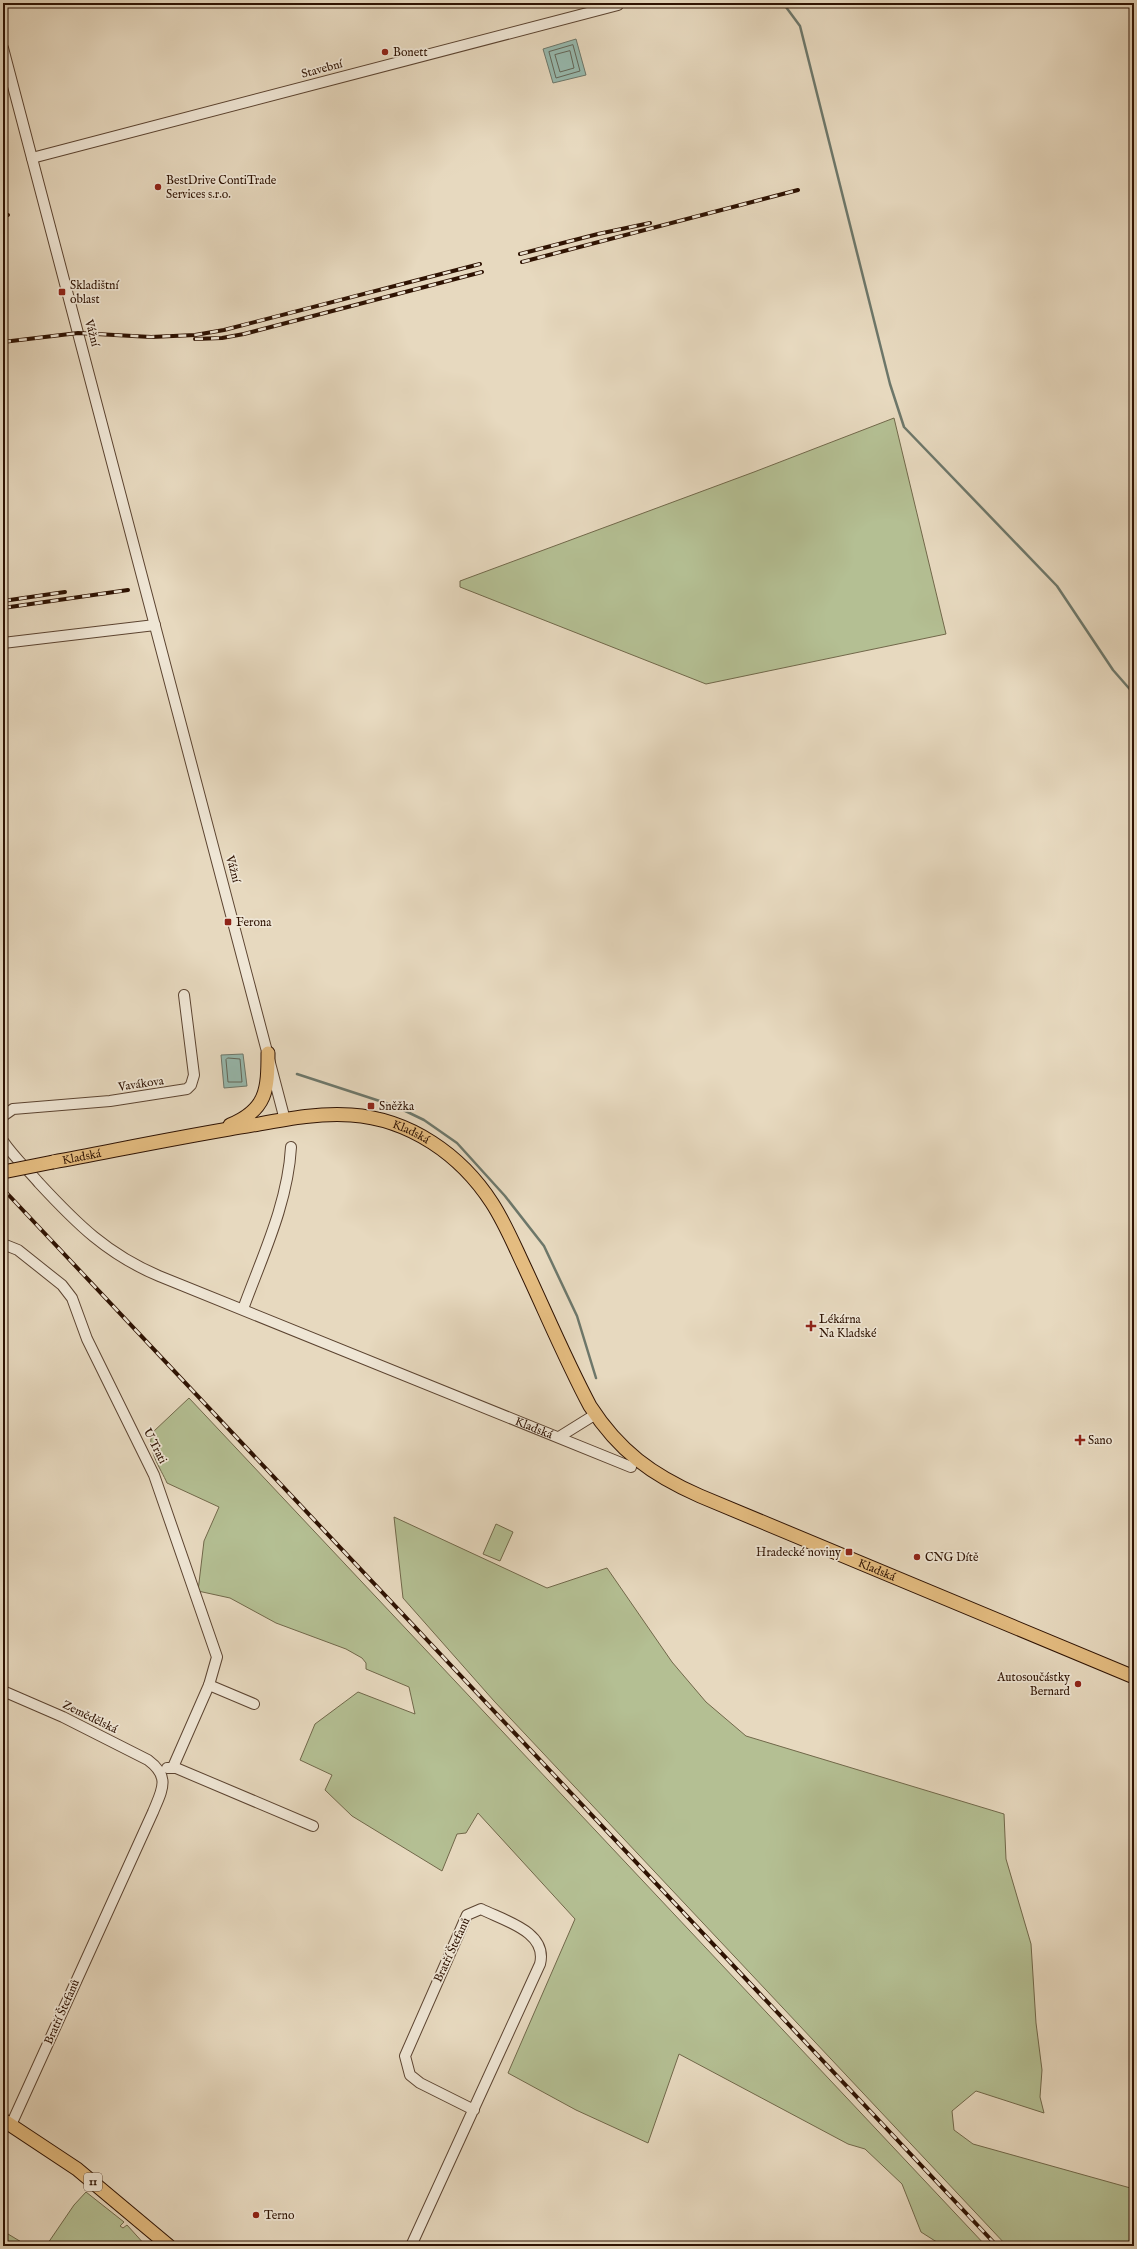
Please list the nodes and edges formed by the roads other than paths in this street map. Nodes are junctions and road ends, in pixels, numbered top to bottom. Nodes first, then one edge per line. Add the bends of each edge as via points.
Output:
1 (618, 6) dead end
2 (3, 48) edge
3 (8, 86) edge
4 (32, 158) junction
5 (155, 625) junction
6 (3, 643) edge
7 (184, 995) dead end
8 (268, 1053) junction
9 (3, 1116) edge
10 (285, 1120) junction
11 (215, 1131) junction
12 (5, 1145) edge
13 (291, 1147) dead end
14 (3, 1172) edge
15 (3, 1244) edge
16 (243, 1309) junction
17 (596, 1414) junction
18 (559, 1437) junction
19 (631, 1468) dead end
20 (1134, 1677) edge
21 (210, 1685) junction
22 (3, 1691) edge
23 (254, 1704) dead end
24 (173, 1767) junction
25 (160, 1772) junction
26 (313, 1826) dead end
27 (474, 2110) junction
28 (7, 2123) edge
29 (169, 2246) edge
30 (411, 2246) edge

1 - 4 street, Stavební
2 - 3 street, Vážní
3 - 4 street, Vážní
4 - 5 street, Vážní
5 - 6 street
5 - 8 street, Vážní
7 - 9 street, Vavákova via 194,1074 187,1089 110,1101 13,1110
8 - 10 street, Vážní
8 - 11 main road via 268,1084 262,1100 248,1116
10 - 11 main road, Kladská
10 - 17 main road, Kladská via 336,1114 370,1118 420,1135 460,1164 479,1185 499,1215 582,1390
11 - 14 main road, Kladská, bridge
12 - 16 street, Kladská via 71,1217 105,1247 140,1268
13 - 16 street via 290,1163 278,1214
15 - 21 street, U Trati via 14,1248 70,1293 87,1340 154,1475 217,1657
16 - 18 street, Kladská
17 - 18 street, Kladská
17 - 20 main road, Kladská via 621,1446 667,1481
18 - 19 street, Kladská
21 - 23 street
21 - 24 street
22 - 25 street, Zemědělská via 148,1760
24 - 25 street
24 - 26 street
25 - 28 street, Bratří Štefanů via 164,1780 163,1786 113,1900
27 - 27 street, Bratří Štefanů via 542,1955 541,1946 531,1935 482,1909 466,1915 405,2056 410,2075 420,2083
27 - 30 street, Bratří Štefanů
28 - 29 main road, Bratří Štefanů / 11 via 89,2178

